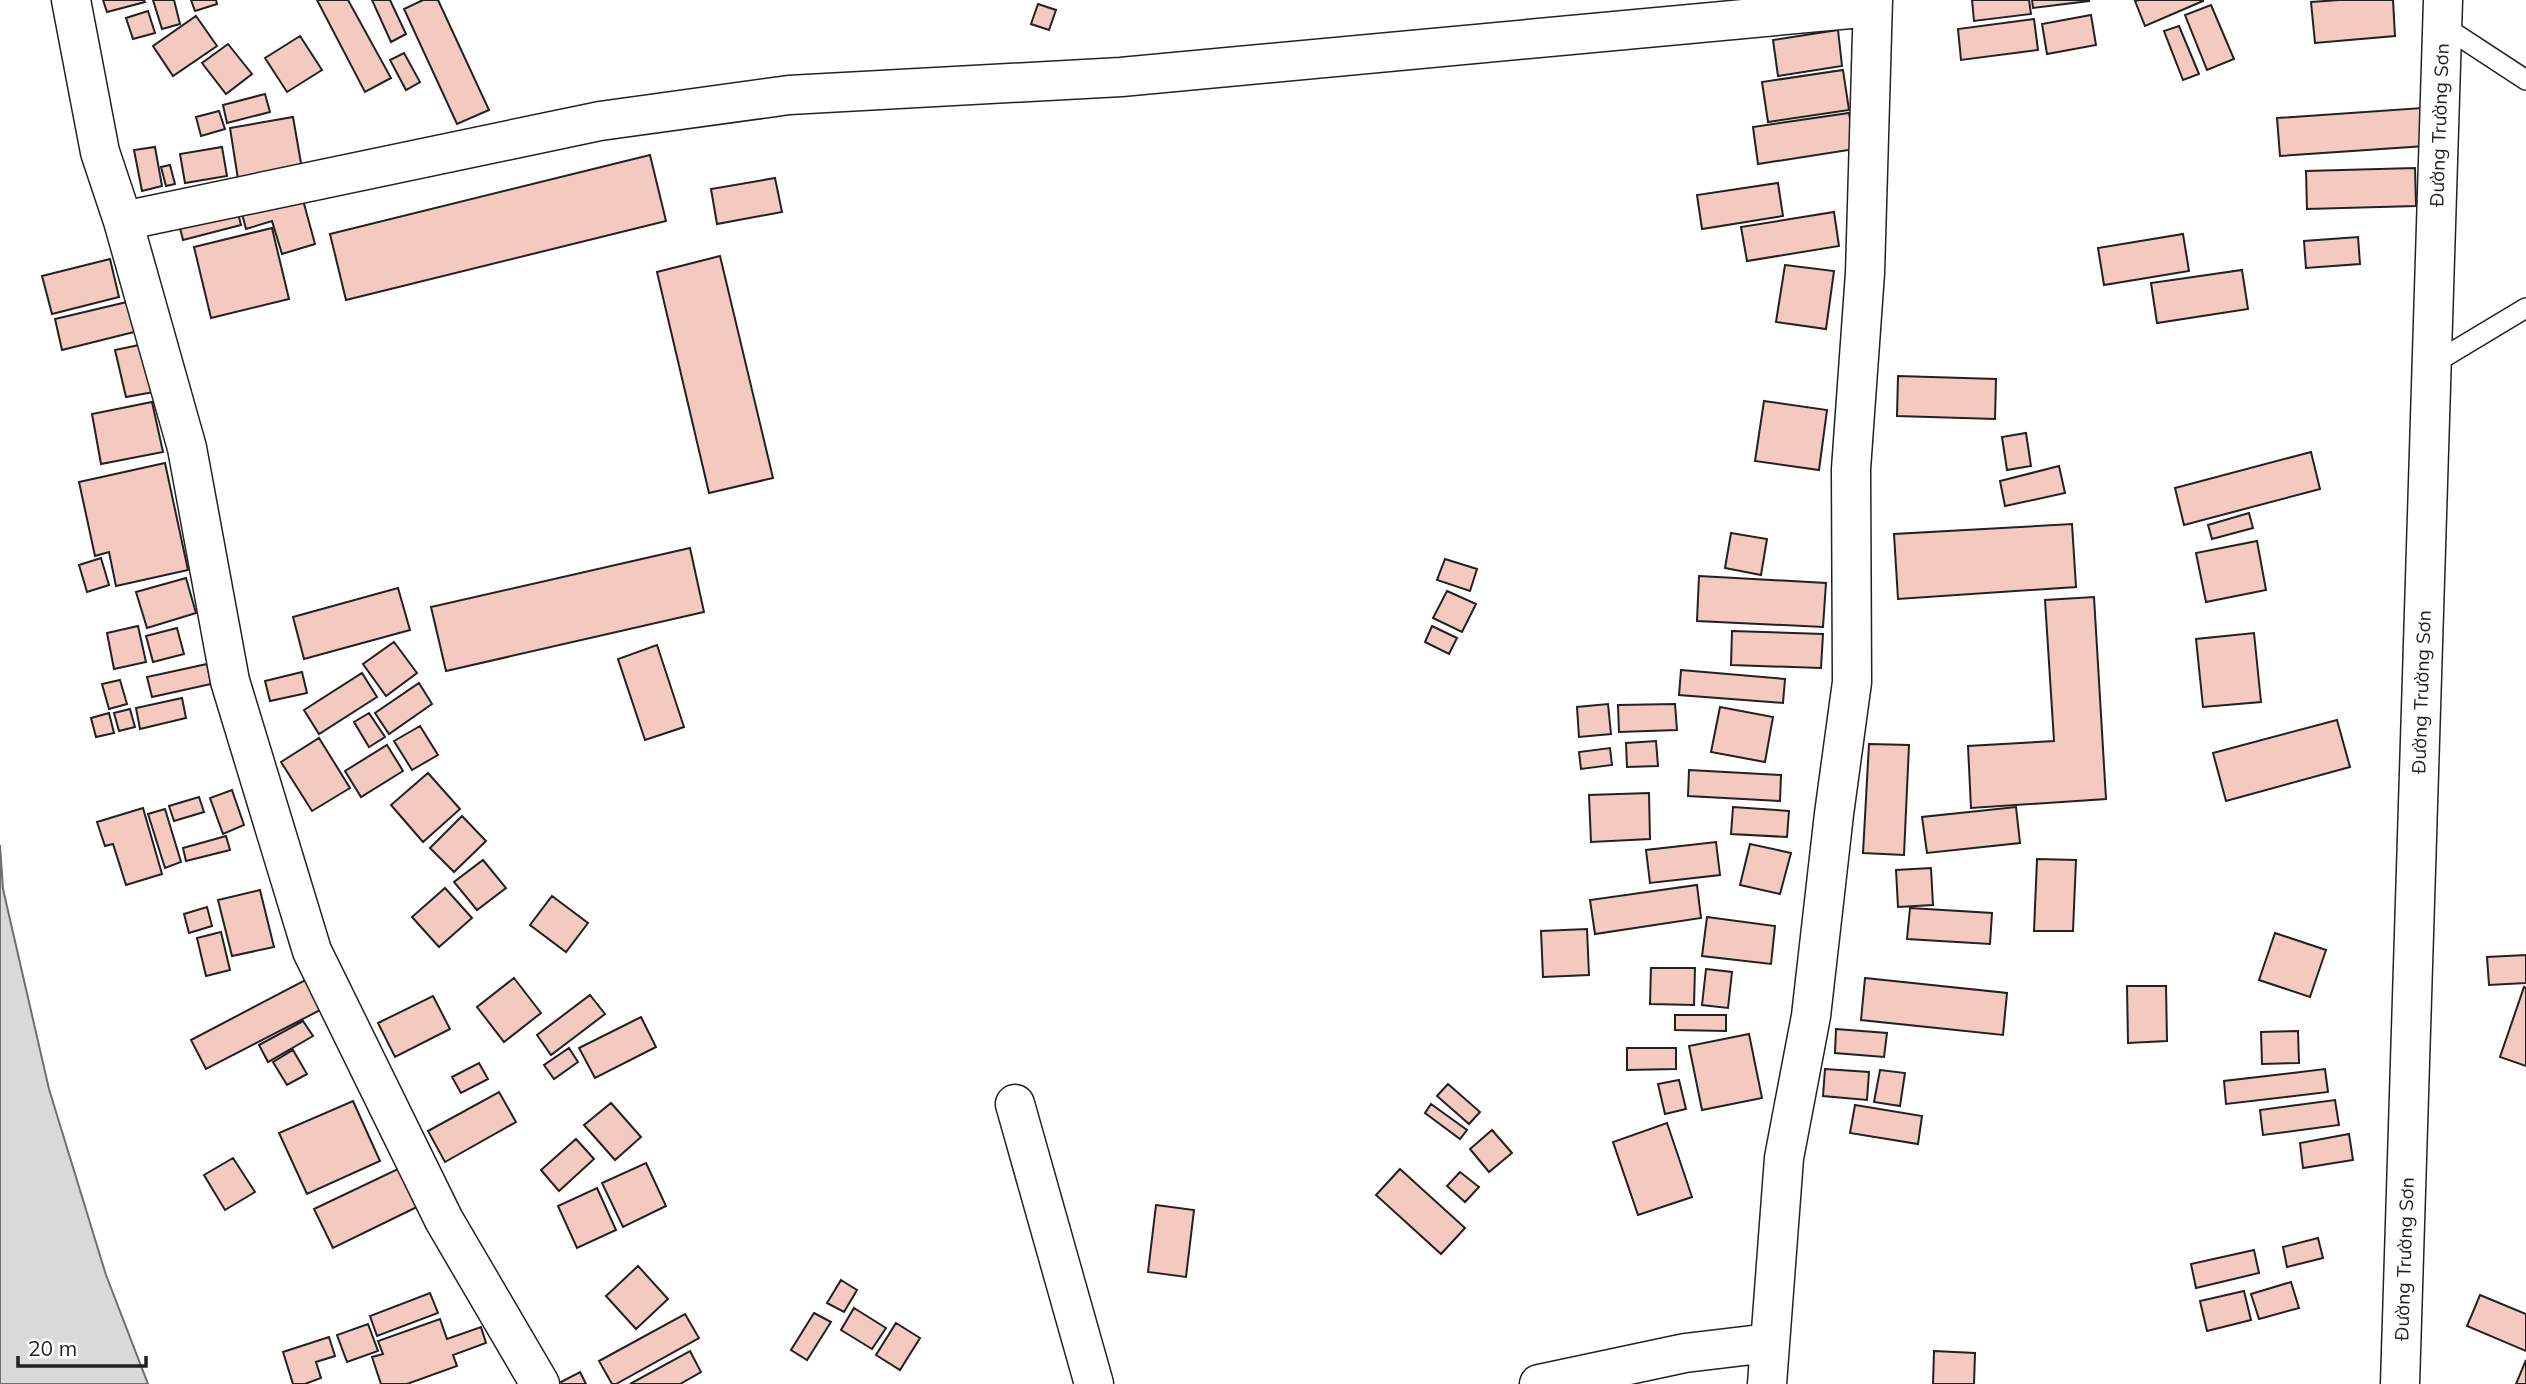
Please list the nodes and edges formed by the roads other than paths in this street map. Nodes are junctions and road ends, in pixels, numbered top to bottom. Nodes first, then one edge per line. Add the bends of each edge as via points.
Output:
1 (71, 0) edge
2 (1872, 4) edge
3 (2442, 12) edge
4 (2526, 80) edge
5 (123, 221) junction
6 (2526, 309) edge
7 (2431, 365) junction
8 (1015, 1104) dead end
9 (1769, 1343) junction
10 (540, 1384) edge
11 (1094, 1384) edge
12 (1539, 1384) edge
13 (1767, 1384) edge
14 (2400, 1384) edge

1 - 5 main road via 100,152
2 - 5 main road via 1121,77 789,95 600,121
2 - 9 main road via 1865,273 1851,469 1852,682 1811,1016 1784,1158
3 - 4 lane
3 - 7 main road, Đường Trường Sơn
5 - 10 main road via 187,448 230,681 312,951 444,1220
6 - 7 lane
7 - 14 main road, Đường Trường Sơn
8 - 11 main road
9 - 12 main road via 1685,1353
9 - 13 main road

